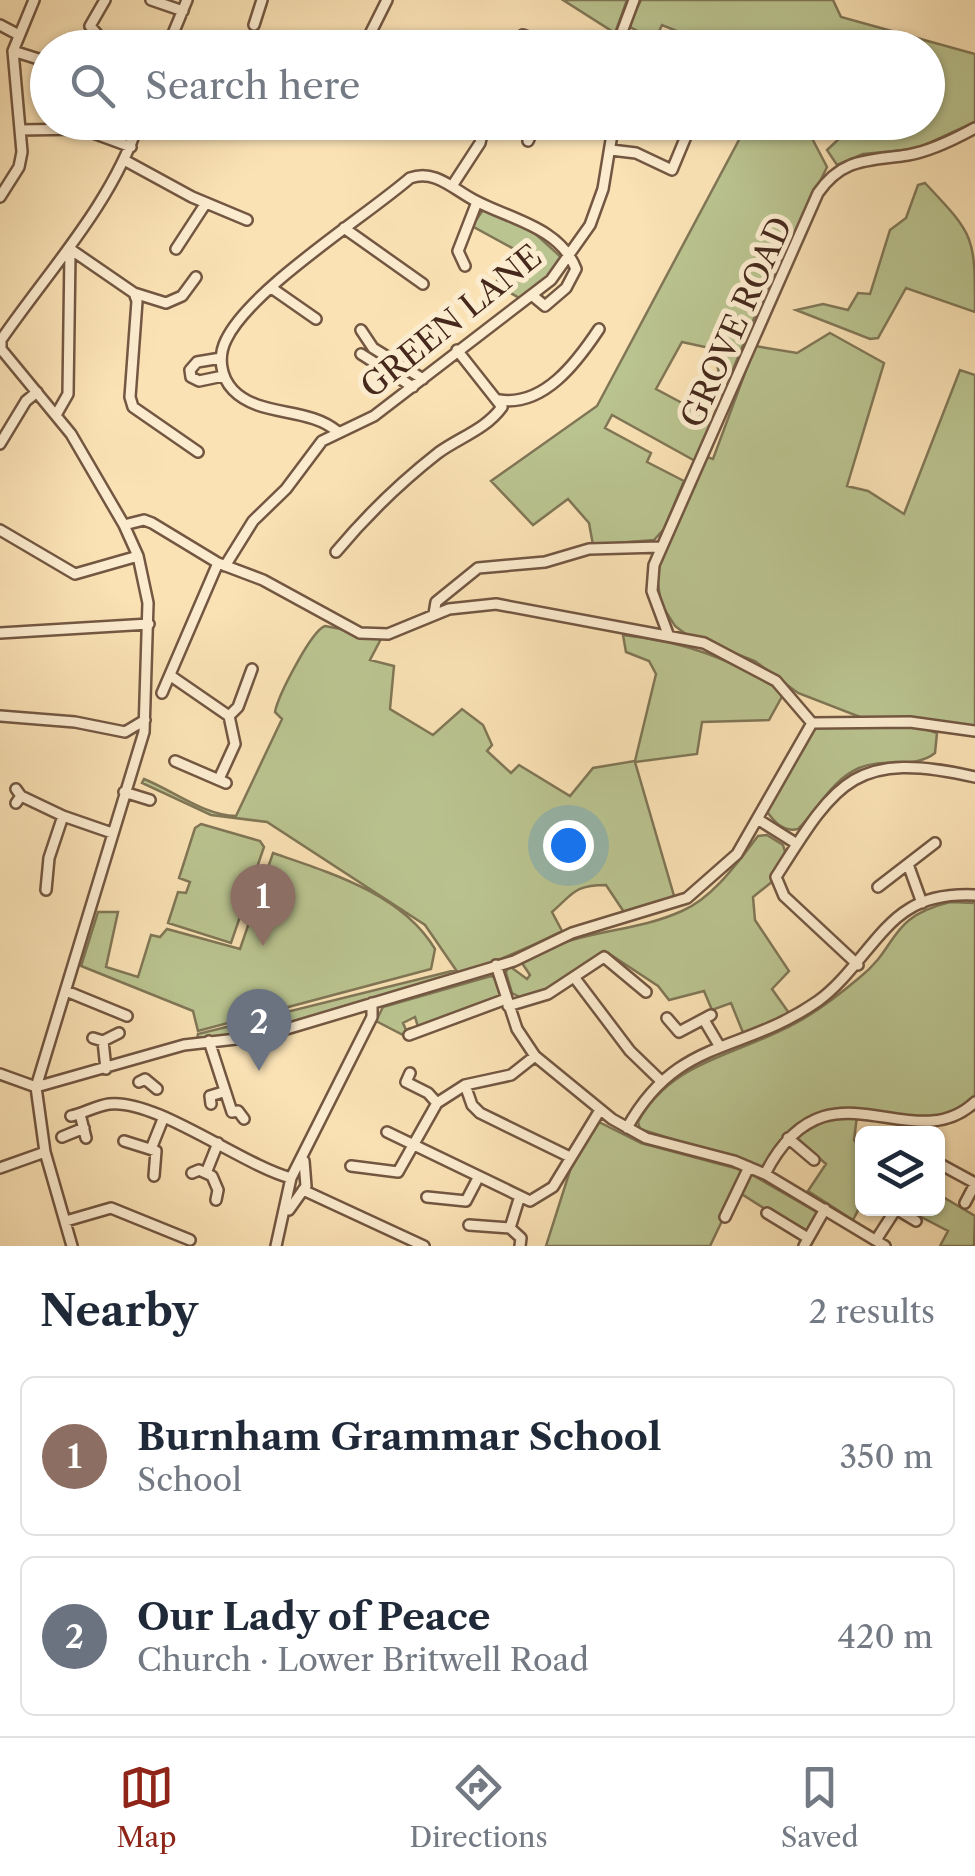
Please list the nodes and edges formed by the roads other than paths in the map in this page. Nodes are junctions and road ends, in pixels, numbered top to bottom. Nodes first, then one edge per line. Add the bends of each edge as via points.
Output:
1 (34, 0) edge
2 (105, 0) edge
3 (151, 0) edge
4 (187, 0) edge
5 (262, 0) edge
6 (386, 0) edge
7 (634, 0) edge
8 (182, 11) junction
9 (0, 25) edge
10 (254, 25) dead end
11 (94, 30) edge
12 (174, 30) edge
13 (372, 30) edge
14 (623, 30) edge
15 (17, 34) junction
16 (13, 51) junction
17 (30, 56) edge
18 (13, 82) junction
19 (0, 84) edge
20 (975, 128) edge
21 (20, 130) junction
22 (30, 130) edge
23 (111, 140) edge
24 (133, 140) edge
25 (480, 140) edge
26 (613, 140) edge
27 (684, 140) edge
28 (945, 140) edge
29 (945, 140) edge
30 (131, 147) junction
31 (612, 150) junction
32 (126, 161) junction
33 (452, 186) junction
34 (0, 198) edge
35 (477, 202) junction
36 (206, 203) junction
37 (247, 220) dead end
38 (344, 228) junction
39 (176, 249) dead end
40 (70, 250) junction
41 (569, 256) junction
42 (64, 266) junction
43 (465, 266) dead end
44 (196, 277) dead end
45 (423, 284) dead end
46 (273, 289) junction
47 (134, 293) junction
48 (533, 296) junction
49 (316, 319) dead end
50 (599, 329) dead end
51 (361, 330) dead end
52 (1, 345) edge
53 (457, 350) junction
54 (361, 354) dead end
55 (221, 358) junction
56 (223, 376) junction
57 (423, 379) junction
58 (413, 387) junction
59 (37, 392) junction
60 (499, 400) junction
61 (56, 415) junction
62 (338, 432) junction
63 (0, 444) edge
64 (198, 452) dead end
65 (124, 524) junction
66 (0, 530) edge
67 (660, 547) junction
68 (336, 552) dead end
69 (138, 556) junction
70 (221, 565) junction
71 (434, 614) junction
72 (149, 624) junction
73 (0, 633) edge
74 (668, 634) junction
75 (252, 669) dead end
76 (170, 676) junction
77 (162, 693) dead end
78 (0, 716) edge
79 (229, 716) junction
80 (146, 720) junction
81 (812, 723) junction
82 (975, 731) edge
83 (125, 732) junction
84 (139, 750) junction
85 (175, 761) dead end
86 (975, 778) edge
87 (124, 792) junction
88 (18, 796) dead end
89 (150, 800) dead end
90 (64, 816) junction
91 (759, 820) junction
92 (112, 833) junction
93 (935, 843) dead end
94 (797, 844) junction
95 (908, 867) junction
96 (878, 888) dead end
97 (46, 890) dead end
98 (975, 895) edge
99 (922, 903) junction
100 (858, 965) junction
101 (496, 966) junction
102 (574, 976) junction
103 (66, 991) junction
104 (646, 992) dead end
105 (372, 1003) junction
106 (507, 1003) junction
107 (127, 1016) dead end
108 (668, 1018) dead end
109 (118, 1033) dead end
110 (409, 1035) dead end
111 (209, 1041) junction
112 (720, 1047) junction
113 (535, 1056) junction
114 (140, 1058) junction
115 (106, 1069) junction
116 (410, 1073) dead end
117 (0, 1074) edge
118 (660, 1080) junction
119 (465, 1084) junction
120 (36, 1086) junction
121 (156, 1088) dead end
122 (223, 1092) junction
123 (208, 1100) dead end
124 (436, 1102) junction
125 (975, 1102) edge
126 (600, 1110) junction
127 (164, 1119) junction
128 (244, 1119) dead end
129 (912, 1121) junction
130 (911, 1126) edge
131 (627, 1128) junction
132 (387, 1132) dead end
133 (62, 1137) dead end
134 (788, 1138) junction
135 (124, 1142) dead end
136 (218, 1143) junction
137 (413, 1145) junction
138 (150, 1149) junction
139 (45, 1152) junction
140 (570, 1157) junction
141 (814, 1160) dead end
142 (351, 1166) dead end
143 (750, 1166) junction
144 (945, 1167) edge
145 (0, 1168) edge
146 (192, 1173) dead end
147 (206, 1173) junction
148 (765, 1174) junction
149 (154, 1176) dead end
150 (478, 1178) junction
151 (975, 1183) edge
152 (297, 1184) junction
153 (427, 1196) dead end
154 (520, 1199) junction
155 (216, 1200) dead end
156 (965, 1203) dead end
157 (825, 1209) junction
158 (767, 1213) dead end
159 (725, 1217) dead end
160 (66, 1221) junction
161 (916, 1221) dead end
162 (469, 1225) dead end
163 (510, 1228) junction
164 (190, 1240) dead end
165 (806, 1242) edge
166 (881, 1243) edge
167 (72, 1246) edge
168 (276, 1246) edge
169 (424, 1246) edge
170 (520, 1246) edge

1 - 15 street
2 - 11 street
3 - 8 street
4 - 8 street
5 - 10 street
6 - 13 street
7 - 14 street
8 - 12 street
9 - 15 street
15 - 16 street
16 - 17 street
16 - 18 street
18 - 19 street
18 - 21 street
20 - 28 street, GROVE ROAD
21 - 22 street
21 - 34 street via 19,167
23 - 30 street
24 - 30 street
25 - 33 street
26 - 31 street, GREEN LANE
27 - 31 street via 672,170 636,152
29 - 67 street, GROVE ROAD via 909,154 865,157 830,175 782,266 710,445
30 - 32 street
31 - 41 street, GREEN LANE via 590,225
32 - 36 street
32 - 40 street
33 - 35 street
33 - 38 street via 422,174 410,178
35 - 41 street via 517,215
35 - 43 street via 458,251
36 - 37 street
36 - 39 street
38 - 45 street
38 - 46 street
40 - 42 street
40 - 47 street
41 - 48 street, GREEN LANE
41 - 48 street via 576,270 566,288 546,306
42 - 52 street
42 - 61 street via 68,394
44 - 47 street via 166,304
46 - 49 street
46 - 55 street via 226,338
47 - 64 street via 134,407
48 - 53 street, GREEN LANE
50 - 60 street via 554,383 522,401
51 - 57 street via 373,348
52 - 59 street
53 - 57 street, GREEN LANE
53 - 60 street
54 - 58 street
55 - 56 street
55 - 56 street via 190,370 199,382
56 - 62 street via 254,404 316,418
57 - 58 street, GREEN LANE
58 - 62 street, GREEN LANE
59 - 61 street
59 - 63 street
60 - 68 street via 495,416 377,505
61 - 65 street
62 - 70 street, GREEN LANE via 312,450
65 - 69 street
65 - 70 street via 144,520
66 - 69 street via 75,574
67 - 71 street via 589,549 545,562 478,568 436,602
67 - 74 street, GROVE ROAD via 652,591
69 - 72 street
70 - 71 street via 360,633 388,634
70 - 76 street, GREEN LANE
71 - 74 street via 496,604
72 - 73 street
72 - 80 street
74 - 81 street via 762,671 796,699
75 - 79 street
76 - 77 street, GREEN LANE
76 - 79 street
78 - 83 street
79 - 85 street via 235,744 223,781
80 - 83 street
80 - 84 street
81 - 82 street via 910,722
81 - 91 street
83 - 84 street
84 - 87 street
86 - 94 street via 939,769 873,770 838,788
87 - 89 street
87 - 92 street
88 - 90 street
90 - 92 street
90 - 97 street
91 - 94 street
91 - 101 street via 737,854 687,898 572,933
92 - 103 street
93 - 95 street
94 - 100 street via 776,886
95 - 96 street
95 - 99 street
98 - 99 street
99 - 100 street via 896,919
100 - 112 street via 813,1004 745,1041
101 - 105 street
101 - 106 street
102 - 104 street via 604,957
102 - 106 street via 548,994
102 - 118 street
103 - 107 street
103 - 120 street
105 - 111 street via 263,1036
105 - 152 street via 372,1017 317,1121
106 - 110 street
106 - 113 street
108 - 112 street via 679,1032 708,1017
109 - 115 street via 98,1040
111 - 114 street
111 - 122 street
112 - 118 street
113 - 119 street via 510,1075
113 - 126 street
114 - 115 street
114 - 121 street via 142,1081
115 - 120 street
116 - 124 street via 406,1082
117 - 120 street
118 - 131 street
119 - 124 street
119 - 140 street via 480,1114
120 - 139 street
122 - 123 street
122 - 128 street via 232,1112
124 - 137 street
125 - 129 street via 944,1121
126 - 131 street
126 - 140 street
127 - 133 street via 110,1104 76,1115 85,1133
127 - 136 street
127 - 138 street
129 - 130 street
129 - 134 street via 841,1112
131 - 143 street
132 - 137 street
134 - 141 street
134 - 148 street
135 - 138 street
136 - 147 street
136 - 152 street
137 - 142 street via 398,1172
137 - 150 street
138 - 149 street via 157,1158
139 - 145 street
139 - 160 street
140 - 154 street via 540,1197
143 - 148 street
143 - 159 street
144 - 151 street
146 - 147 street
147 - 155 street via 216,1182
148 - 157 street
150 - 153 street via 466,1201
150 - 154 street
151 - 156 street
152 - 168 street
152 - 169 street
154 - 163 street
157 - 165 street
157 - 166 street
158 - 165 street
160 - 164 street via 111,1208
160 - 167 street
161 - 166 street via 896,1209
162 - 163 street
163 - 170 street

